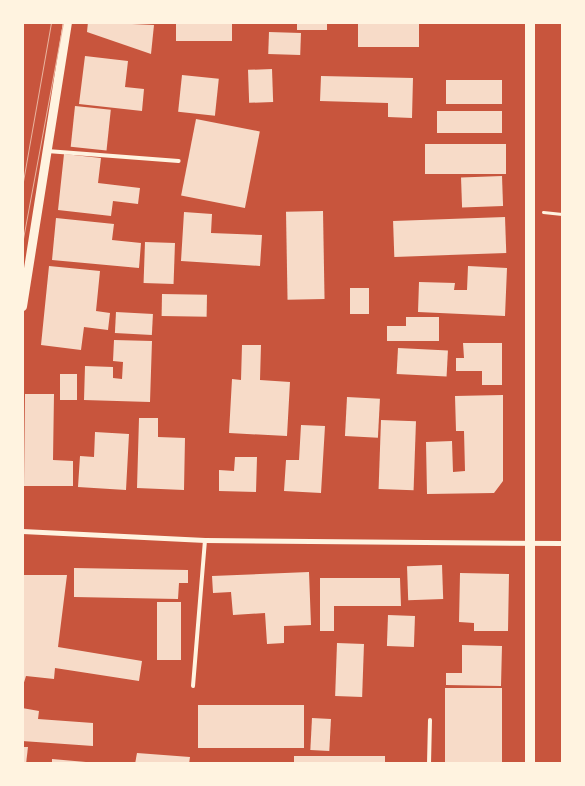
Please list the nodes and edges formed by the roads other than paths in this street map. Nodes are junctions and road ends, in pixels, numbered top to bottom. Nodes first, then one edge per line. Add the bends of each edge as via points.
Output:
1 (67, 22) edge
2 (530, 22) edge
3 (47, 151) junction
4 (179, 161) dead end
5 (22, 306) edge
6 (22, 531) edge
7 (205, 540) junction
8 (530, 542) junction
9 (562, 542) edge
10 (193, 686) dead end
11 (430, 720) dead end
12 (430, 764) edge
13 (530, 764) edge

1 - 3 street
2 - 8 main road
3 - 4 lane
3 - 5 street
6 - 7 street
7 - 8 street
7 - 10 lane
8 - 9 street
8 - 13 main road
11 - 12 lane

